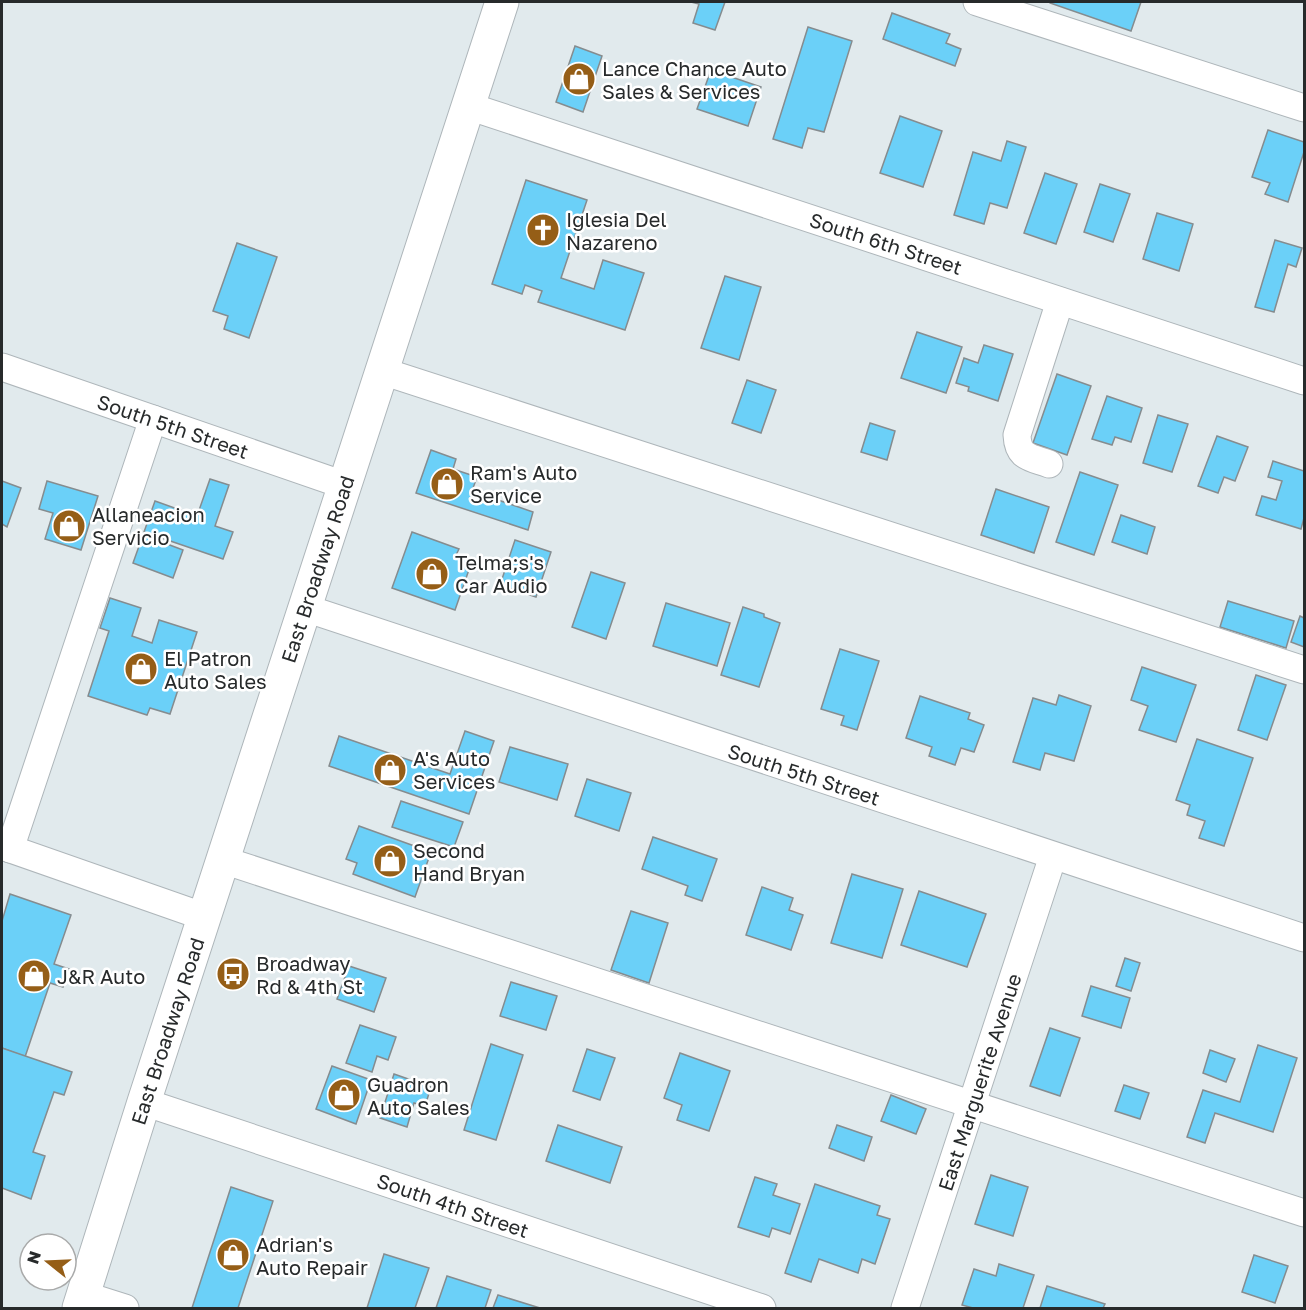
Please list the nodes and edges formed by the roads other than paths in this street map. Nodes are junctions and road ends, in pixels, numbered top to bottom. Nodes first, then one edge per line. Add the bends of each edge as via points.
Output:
1 (502, 2) edge
2 (977, 2) edge
3 (468, 106) junction
4 (1305, 108) edge
5 (1060, 301) junction
6 (2, 366) edge
7 (382, 371) junction
8 (1305, 381) edge
9 (153, 419) junction
10 (1049, 464) dead end
11 (344, 485) junction
12 (305, 608) junction
13 (1305, 670) edge
14 (6, 848) edge
15 (1053, 856) junction
16 (223, 860) junction
17 (205, 916) junction
18 (1305, 938) edge
19 (144, 1102) junction
20 (971, 1105) junction
21 (1305, 1213) edge
22 (81, 1302) edge
23 (126, 1308) edge
24 (762, 1308) edge
25 (905, 1308) edge

1 - 3 main road, East Broadway Road
2 - 4 street
3 - 5 street, South 6th Street
3 - 7 main road, East Broadway Road
5 - 8 street, South 6th Street
5 - 10 street via 1017,435 1022,454
6 - 9 street, South 5th Street
7 - 11 main road, East Broadway Road
7 - 13 street
9 - 11 street, South 5th Street
9 - 14 street
11 - 12 main road, East Broadway Road
12 - 15 street, South 5th Street
12 - 16 main road, East Broadway Road
14 - 17 street
15 - 18 street, South 5th Street
15 - 20 street, East Marguerite Avenue
16 - 17 main road, East Broadway Road
16 - 20 street
17 - 19 main road, East Broadway Road
19 - 22 main road, East Broadway Road
19 - 24 street, South 4th Street
20 - 21 street
20 - 25 street, East Marguerite Avenue
22 - 23 street

